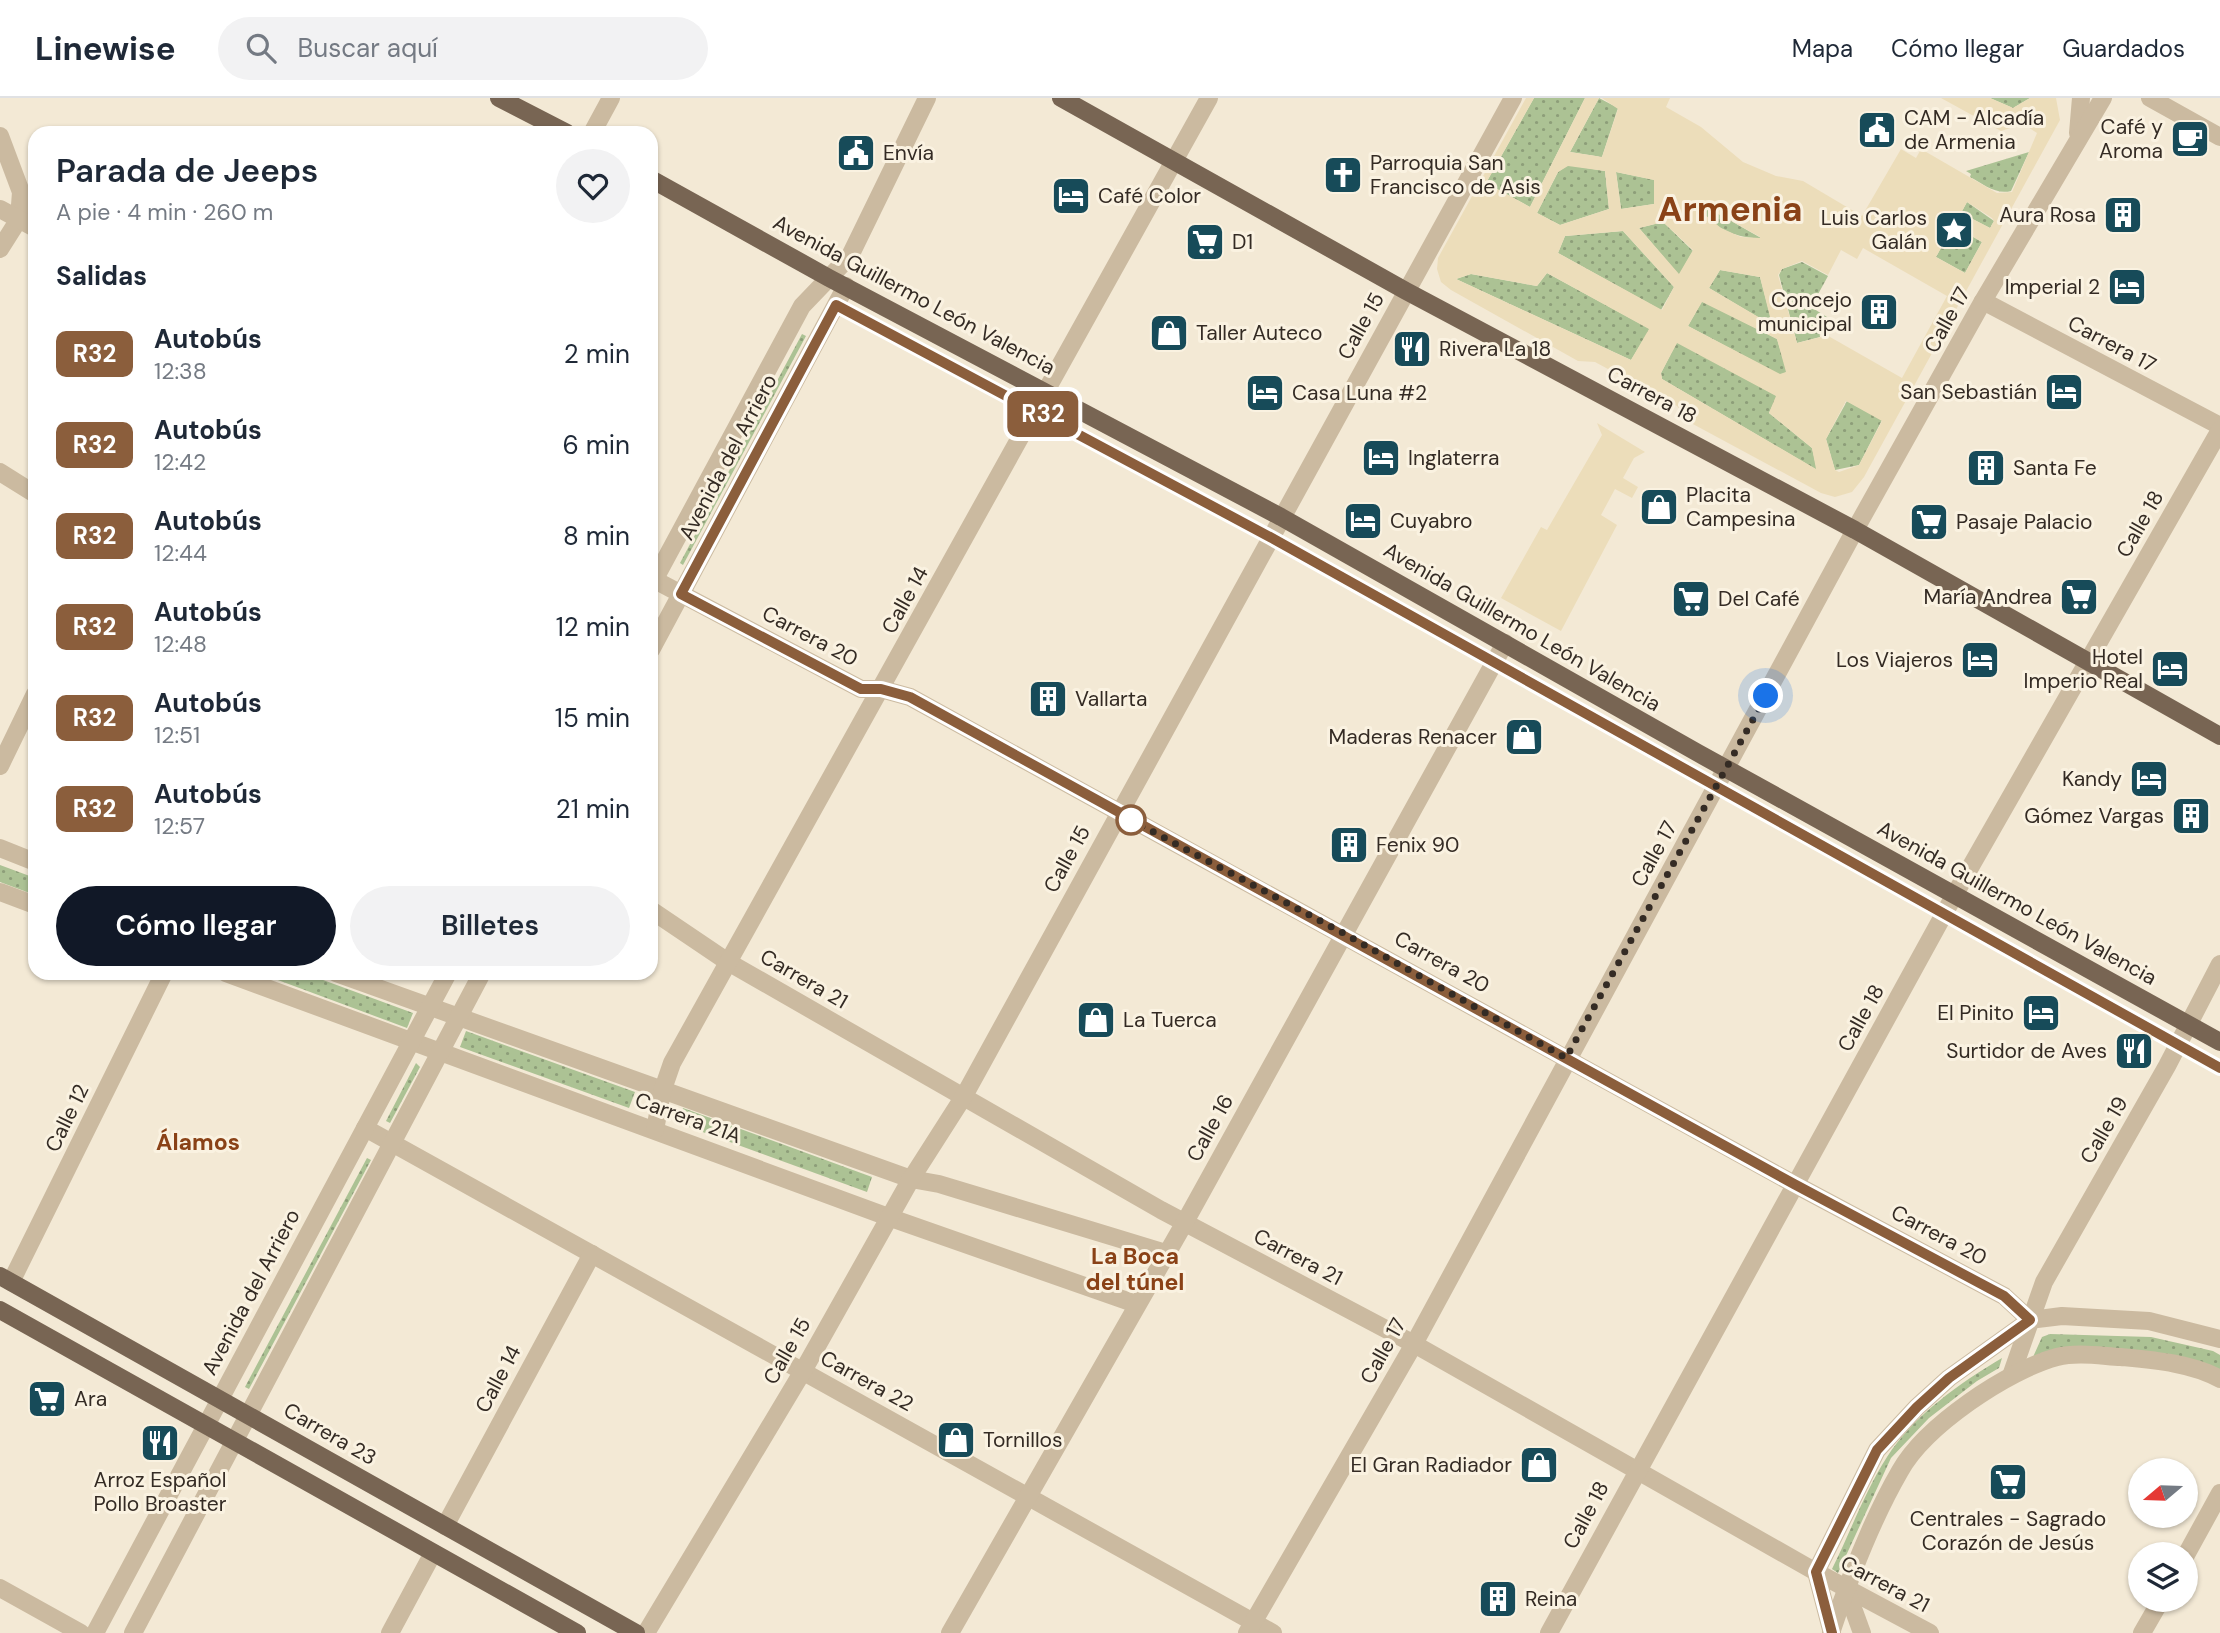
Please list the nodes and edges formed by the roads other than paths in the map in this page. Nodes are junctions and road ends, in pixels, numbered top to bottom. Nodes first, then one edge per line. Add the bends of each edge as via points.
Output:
1 (499, 98) edge
2 (611, 98) edge
3 (927, 98) edge
4 (1061, 98) edge
5 (1209, 98) edge
6 (1513, 98) edge
7 (2081, 98) edge
8 (2103, 98) edge
9 (2150, 98) edge
10 (553, 126) edge
11 (596, 126) edge
12 (0, 136) edge
13 (2220, 137) edge
14 (2077, 143) junction
15 (1174, 161) junction
16 (658, 183) edge
17 (0, 209) edge
18 (27, 224) edge
19 (0, 249) edge
20 (829, 278) junction
21 (846, 286) junction
22 (1406, 291) junction
23 (1983, 301) junction
24 (1046, 390) junction
25 (2220, 428) edge
26 (0, 472) edge
27 (28, 490) edge
28 (1281, 517) junction
29 (1855, 530) junction
30 (658, 571) edge
31 (658, 584) edge
32 (681, 594) junction
33 (658, 637) edge
34 (1505, 643) junction
35 (2088, 661) junction
36 (881, 689) junction
37 (28, 708) edge
38 (2220, 736) edge
39 (0, 766) edge
40 (1727, 769) junction
41 (1118, 813) junction
42 (0, 848) edge
43 (28, 859) edge
44 (0, 892) edge
45 (1955, 894) junction
46 (28, 902) edge
47 (658, 915) edge
48 (1343, 933) junction
49 (728, 962) junction
50 (2220, 964) edge
51 (160, 980) edge
52 (245, 980) edge
53 (357, 980) edge
54 (444, 980) edge
55 (478, 980) edge
56 (431, 1005) junction
57 (460, 1016) junction
58 (2188, 1023) junction
59 (411, 1042) junction
60 (2220, 1042) edge
61 (439, 1053) junction
62 (1566, 1058) junction
63 (662, 1092) junction
64 (964, 1096) junction
65 (365, 1128) junction
66 (655, 1130) junction
67 (393, 1144) junction
68 (911, 1179) junction
69 (1794, 1184) junction
70 (891, 1218) junction
71 (1185, 1222) junction
72 (1166, 1253) junction
73 (592, 1254) junction
74 (6, 1279) edge
75 (1136, 1304) junction
76 (0, 1310) edge
77 (2030, 1320) junction
78 (2220, 1339) edge
79 (1414, 1344) junction
80 (803, 1371) junction
81 (2012, 1373) junction
82 (2220, 1378) edge
83 (220, 1398) junction
84 (249, 1414) junction
85 (205, 1426) junction
86 (235, 1442) junction
87 (1636, 1469) junction
88 (2220, 1493) edge
89 (1028, 1496) junction
90 (445, 1526) junction
91 (2193, 1542) edge
92 (433, 1553) junction
93 (1816, 1572) junction
94 (0, 1588) edge
95 (1846, 1589) junction
96 (2154, 1612) edge
97 (1251, 1628) edge
98 (1831, 1632) edge
99 (81, 1633) edge
100 (95, 1633) edge
101 (133, 1633) edge
102 (390, 1633) edge
103 (577, 1633) edge
104 (636, 1633) edge
105 (646, 1633) edge
106 (950, 1633) edge
107 (1273, 1633) edge
108 (1549, 1633) edge
109 (1861, 1633) edge
110 (1930, 1633) edge
111 (2143, 1633) edge

1 - 10 main road
2 - 11 street
3 - 20 street, Avenida del Arriero via 850,256
4 - 15 main road, Carrera 18
5 - 15 street, Calle 14
6 - 22 street, Calle 15
7 - 14 street
8 - 14 street, Calle 17
9 - 13 street
12 - 18 street via 22,192
14 - 23 street, Calle 17
15 - 22 main road, Carrera 18
15 - 24 street, Calle 14
16 - 20 main road, Avenida Guillermo León Valencia
17 - 18 street
18 - 19 street
20 - 21 main road, Avenida Guillermo León Valencia
20 - 30 street, Avenida del Arriero via 802,306
21 - 24 main road, Avenida Guillermo León Valencia
21 - 32 street, Avenida del Arriero
22 - 28 street, Calle 15
22 - 29 main road, Carrera 18
23 - 25 street, Carrera 17
23 - 29 street, Calle 17
24 - 28 main road, Avenida Guillermo León Valencia
24 - 36 street, Calle 14
25 - 35 street, Calle 18
26 - 27 street
28 - 34 main road, Avenida Guillermo León Valencia
28 - 41 street, Calle 15
29 - 35 main road, Carrera 18
29 - 40 street, Calle 17
31 - 32 street, Carrera 20
32 - 33 street, Avenida del Arriero
32 - 36 street, Carrera 20 via 861,689
34 - 40 main road, Avenida Guillermo León Valencia
34 - 48 street, Calle 16
35 - 38 main road, Carrera 18
35 - 45 street, Calle 18
36 - 41 street, Carrera 20 via 910,697
36 - 49 street, Calle 14
37 - 39 street
40 - 45 main road, Avenida Guillermo León Valencia
40 - 62 street, Calle 17
41 - 48 street, Carrera 20
41 - 64 street, Calle 15
42 - 43 street
44 - 46 street
45 - 58 main road, Avenida Guillermo León Valencia
45 - 69 street, Calle 18
47 - 49 street, Carrera 21
48 - 62 street, Carrera 20
48 - 71 street, Calle 16
49 - 63 street, Calle 14 via 672,1063
49 - 64 street, Carrera 21
50 - 58 street, Calle 19
51 - 74 street, Calle 12
52 - 59 street, Carrera 21A
53 - 56 street, Carrera 21A
54 - 56 street, Avenida del Arriero
55 - 57 street
56 - 57 street, Carrera 21A
56 - 59 street, Avenida del Arriero
57 - 61 street
57 - 63 street, Carrera 21A
58 - 60 main road, Avenida Guillermo León Valencia
58 - 77 street, Calle 19 via 2044,1282
59 - 61 street, Carrera 21A
59 - 65 street, Avenida del Arriero
61 - 66 street, Carrera 21A
61 - 67 street
62 - 69 street, Carrera 20
62 - 79 street, Calle 17
63 - 66 street, Calle 14
63 - 68 street, Carrera 21A
64 - 68 street, Calle 15
64 - 71 street, Carrera 21
65 - 67 street, Carrera 22
65 - 83 street, Avenida del Arriero
66 - 70 street, Carrera 21A
67 - 73 street, Carrera 22
67 - 84 street
68 - 70 street, Calle 15
68 - 72 street, Carrera 21A
69 - 77 street, Carrera 20 via 2004,1296
69 - 87 street, Calle 18
70 - 75 street, Carrera 21A
70 - 80 street, Calle 15
71 - 72 street, Calle 16
71 - 79 street, Carrera 21
72 - 75 street, Calle 16
73 - 80 street, Carrera 22
73 - 90 street, Calle 14
74 - 83 main road, Carrera 23
75 - 89 street, Calle 16
76 - 85 main road
77 - 78 street via 2062,1316 2149,1321
77 - 81 street, Calle 19
77 - 93 street via 1949,1378 1877,1450
79 - 87 street, Carrera 21
79 - 97 street, Calle 17
80 - 89 street, Carrera 22
80 - 105 street, Calle 15
81 - 82 street via 2059,1356 2100,1356 2148,1360
81 - 95 street via 1938,1428 1901,1468
83 - 84 main road, Carrera 23
83 - 85 street, Avenida del Arriero
84 - 86 street
84 - 90 main road, Carrera 23
85 - 86 main road
85 - 100 street, Avenida del Arriero
86 - 92 main road
86 - 101 street
87 - 93 street, Carrera 21
87 - 108 street, Calle 18
88 - 91 street
89 - 97 street, Carrera 22
89 - 106 street, Calle 16
90 - 104 main road, Carrera 23
92 - 102 street
92 - 103 main road
93 - 95 street, Carrera 21
93 - 98 street
94 - 99 street
95 - 98 street
95 - 109 street
95 - 110 street, Carrera 21
96 - 111 street
97 - 107 street, Carrera 22

